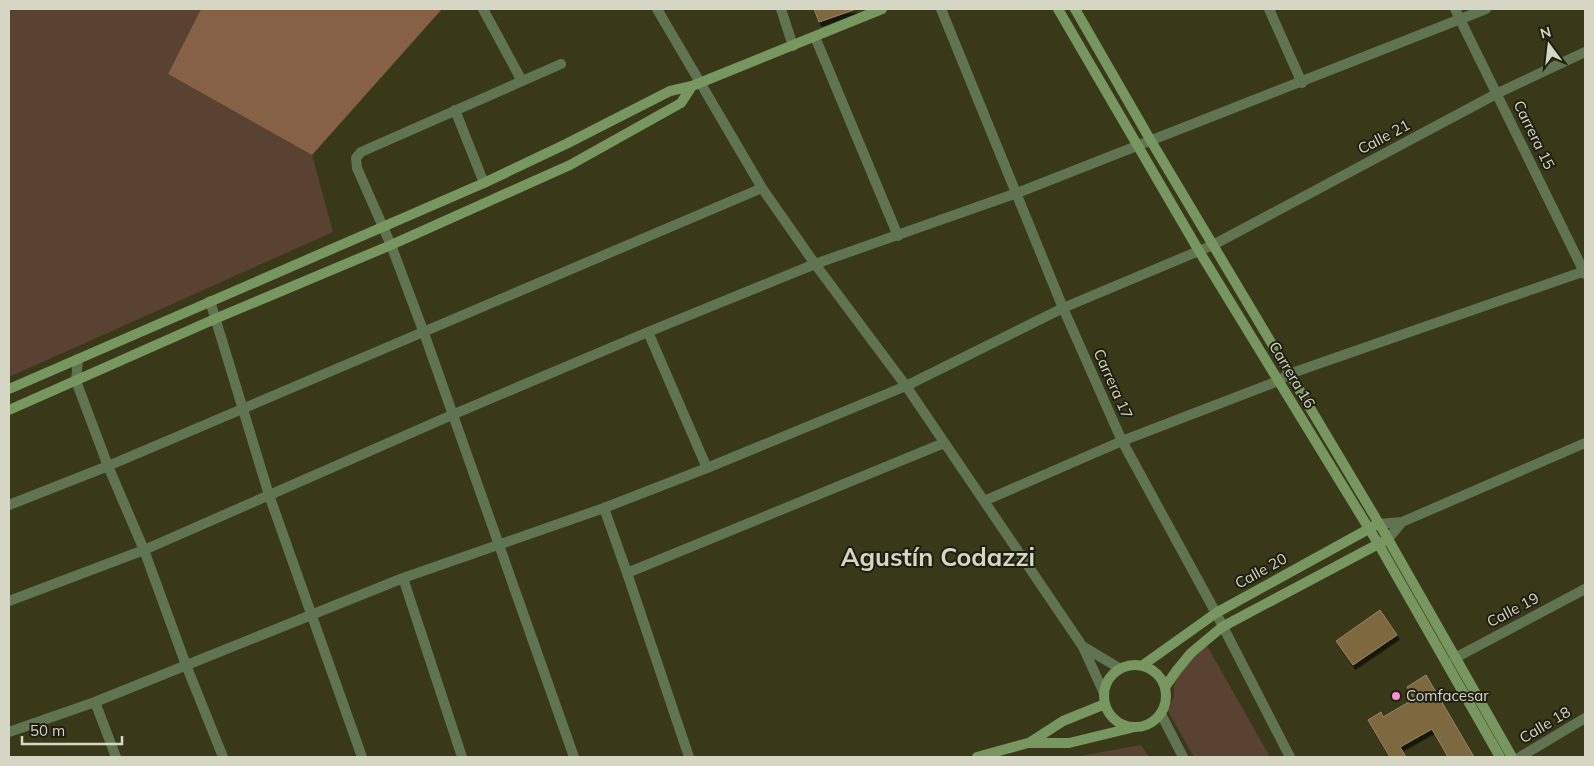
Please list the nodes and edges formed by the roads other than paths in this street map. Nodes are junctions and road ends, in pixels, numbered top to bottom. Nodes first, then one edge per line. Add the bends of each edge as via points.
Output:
1 (482, 9) edge
2 (657, 9) edge
3 (781, 9) edge
4 (882, 9) edge
5 (941, 9) edge
6 (1058, 9) edge
7 (1075, 9) edge
8 (1270, 9) edge
9 (1455, 9) edge
10 (1486, 9) edge
11 (1459, 19) junction
12 (815, 37) junction
13 (793, 46) junction
14 (1585, 52) edge
15 (561, 64) dead end
16 (522, 81) junction
17 (1302, 82) junction
18 (697, 84) junction
19 (1498, 93) junction
20 (455, 110) junction
21 (1151, 141) junction
22 (1137, 147) junction
23 (484, 184) junction
24 (762, 188) junction
25 (1017, 193) junction
26 (382, 228) junction
27 (898, 236) junction
28 (391, 245) junction
29 (1213, 245) junction
30 (1199, 251) junction
31 (815, 264) junction
32 (1585, 272) edge
33 (210, 301) junction
34 (1063, 308) junction
35 (217, 318) junction
36 (648, 332) junction
37 (424, 333) junction
38 (78, 359) junction
39 (1289, 374) junction
40 (76, 381) junction
41 (1278, 381) junction
42 (906, 386) junction
43 (9, 388) edge
44 (242, 408) junction
45 (9, 410) edge
46 (452, 415) junction
47 (1122, 441) junction
48 (944, 443) junction
49 (1585, 443) edge
50 (108, 466) junction
51 (707, 468) junction
52 (269, 495) junction
53 (984, 501) junction
54 (9, 505) edge
55 (604, 508) junction
56 (1402, 522) junction
57 (1379, 524) junction
58 (1369, 529) junction
59 (1383, 542) junction
60 (498, 544) junction
61 (144, 550) junction
62 (628, 573) junction
63 (403, 578) junction
64 (1585, 589) edge
65 (9, 600) edge
66 (1216, 613) junction
67 (313, 615) junction
68 (1222, 627) junction
69 (1083, 647) junction
70 (1455, 658) junction
71 (186, 665) junction
72 (1143, 665) junction
73 (1119, 668) junction
74 (1165, 687) junction
75 (1104, 691) junction
76 (95, 702) junction
77 (1105, 704) junction
78 (1161, 714) junction
79 (1585, 718) edge
80 (1137, 727) junction
81 (9, 732) edge
82 (1028, 744) junction
83 (116, 757) edge
84 (223, 757) edge
85 (362, 757) edge
86 (462, 757) edge
87 (574, 757) edge
88 (689, 757) edge
89 (977, 757) edge
90 (1183, 757) edge
91 (1290, 757) edge
92 (1500, 757) edge
93 (1512, 757) edge
94 (1520, 757) edge

1 - 16 street
2 - 18 street
3 - 13 street
4 - 12 street
5 - 25 street, Carrera 17
6 - 22 street, Carrera 16
7 - 21 street, Carrera 16
8 - 17 street
9 - 11 street, Carrera 15
10 - 11 street
11 - 17 street
11 - 19 street, Carrera 15
12 - 13 street
12 - 27 street
13 - 18 street
14 - 19 street, Calle 21
15 - 16 street
16 - 20 street
17 - 21 street
18 - 23 street via 670,91
18 - 24 street
18 - 28 street via 681,103 570,165
19 - 29 street, Calle 21
19 - 32 street, Carrera 15
20 - 23 street
20 - 26 street via 361,152 356,158 357,168
21 - 22 street
21 - 29 street, Carrera 16
22 - 25 street
22 - 30 street, Carrera 16
23 - 26 street
24 - 31 street
24 - 37 street
25 - 27 street
25 - 34 street, Carrera 17
26 - 28 street
26 - 33 street
27 - 31 street
28 - 35 street
28 - 37 street
29 - 30 street, Calle 21
29 - 39 street, Carrera 16
30 - 34 street, Calle 21
30 - 41 street, Carrera 16
31 - 36 street
31 - 42 street
32 - 39 street
33 - 35 street
33 - 38 street
34 - 42 street, Calle 21
34 - 47 street, Carrera 17
35 - 40 street
35 - 44 street
36 - 46 street
36 - 51 street
37 - 44 street
37 - 46 street
38 - 40 street
38 - 43 street
39 - 41 street
39 - 57 street, Carrera 16
40 - 45 street
40 - 50 street
41 - 47 street
41 - 58 street, Carrera 16
42 - 48 street
42 - 51 street, Calle 21
44 - 50 street
44 - 52 street
46 - 52 street
46 - 60 street
47 - 53 street
47 - 66 street, Carrera 17
48 - 53 street
48 - 62 street
49 - 56 street, Calle 20
50 - 54 street
50 - 61 street
51 - 55 street, Calle 21
52 - 61 street
52 - 67 street
53 - 69 street
55 - 60 street, Calle 21
55 - 62 street
56 - 57 street, Calle 20
56 - 59 street, Calle 20
57 - 58 street, Calle 20
57 - 59 street, Carrera 16
58 - 59 street, Carrera 16
58 - 66 street, Calle 20
59 - 68 street, Calle 20
59 - 70 street, Carrera 16
59 - 92 street, Carrera 16
60 - 63 street, Calle 21
60 - 87 street
61 - 65 street
61 - 71 street
62 - 88 street
63 - 67 street, Calle 21
63 - 86 street
64 - 70 street, Calle 19
66 - 68 street, Carrera 17
66 - 72 street, Calle 20
67 - 71 street, Calle 21
67 - 85 street
68 - 74 street, Calle 20 via 1191,653
68 - 91 street, Carrera 17
69 - 73 street
69 - 75 street
70 - 93 street, Carrera 16
71 - 76 street, Calle 21
71 - 84 street
72 - 73 street
72 - 74 street via 1157,673
73 - 75 street via 1109,678
74 - 78 street via 1166,701
75 - 77 street
76 - 81 street, Calle 21
76 - 83 street
77 - 80 street via 1111,717 1123,725
77 - 82 street via 1063,721
78 - 80 street via 1150,723
78 - 90 street
79 - 94 street, Calle 18
80 - 82 street via 1069,743
82 - 89 street

